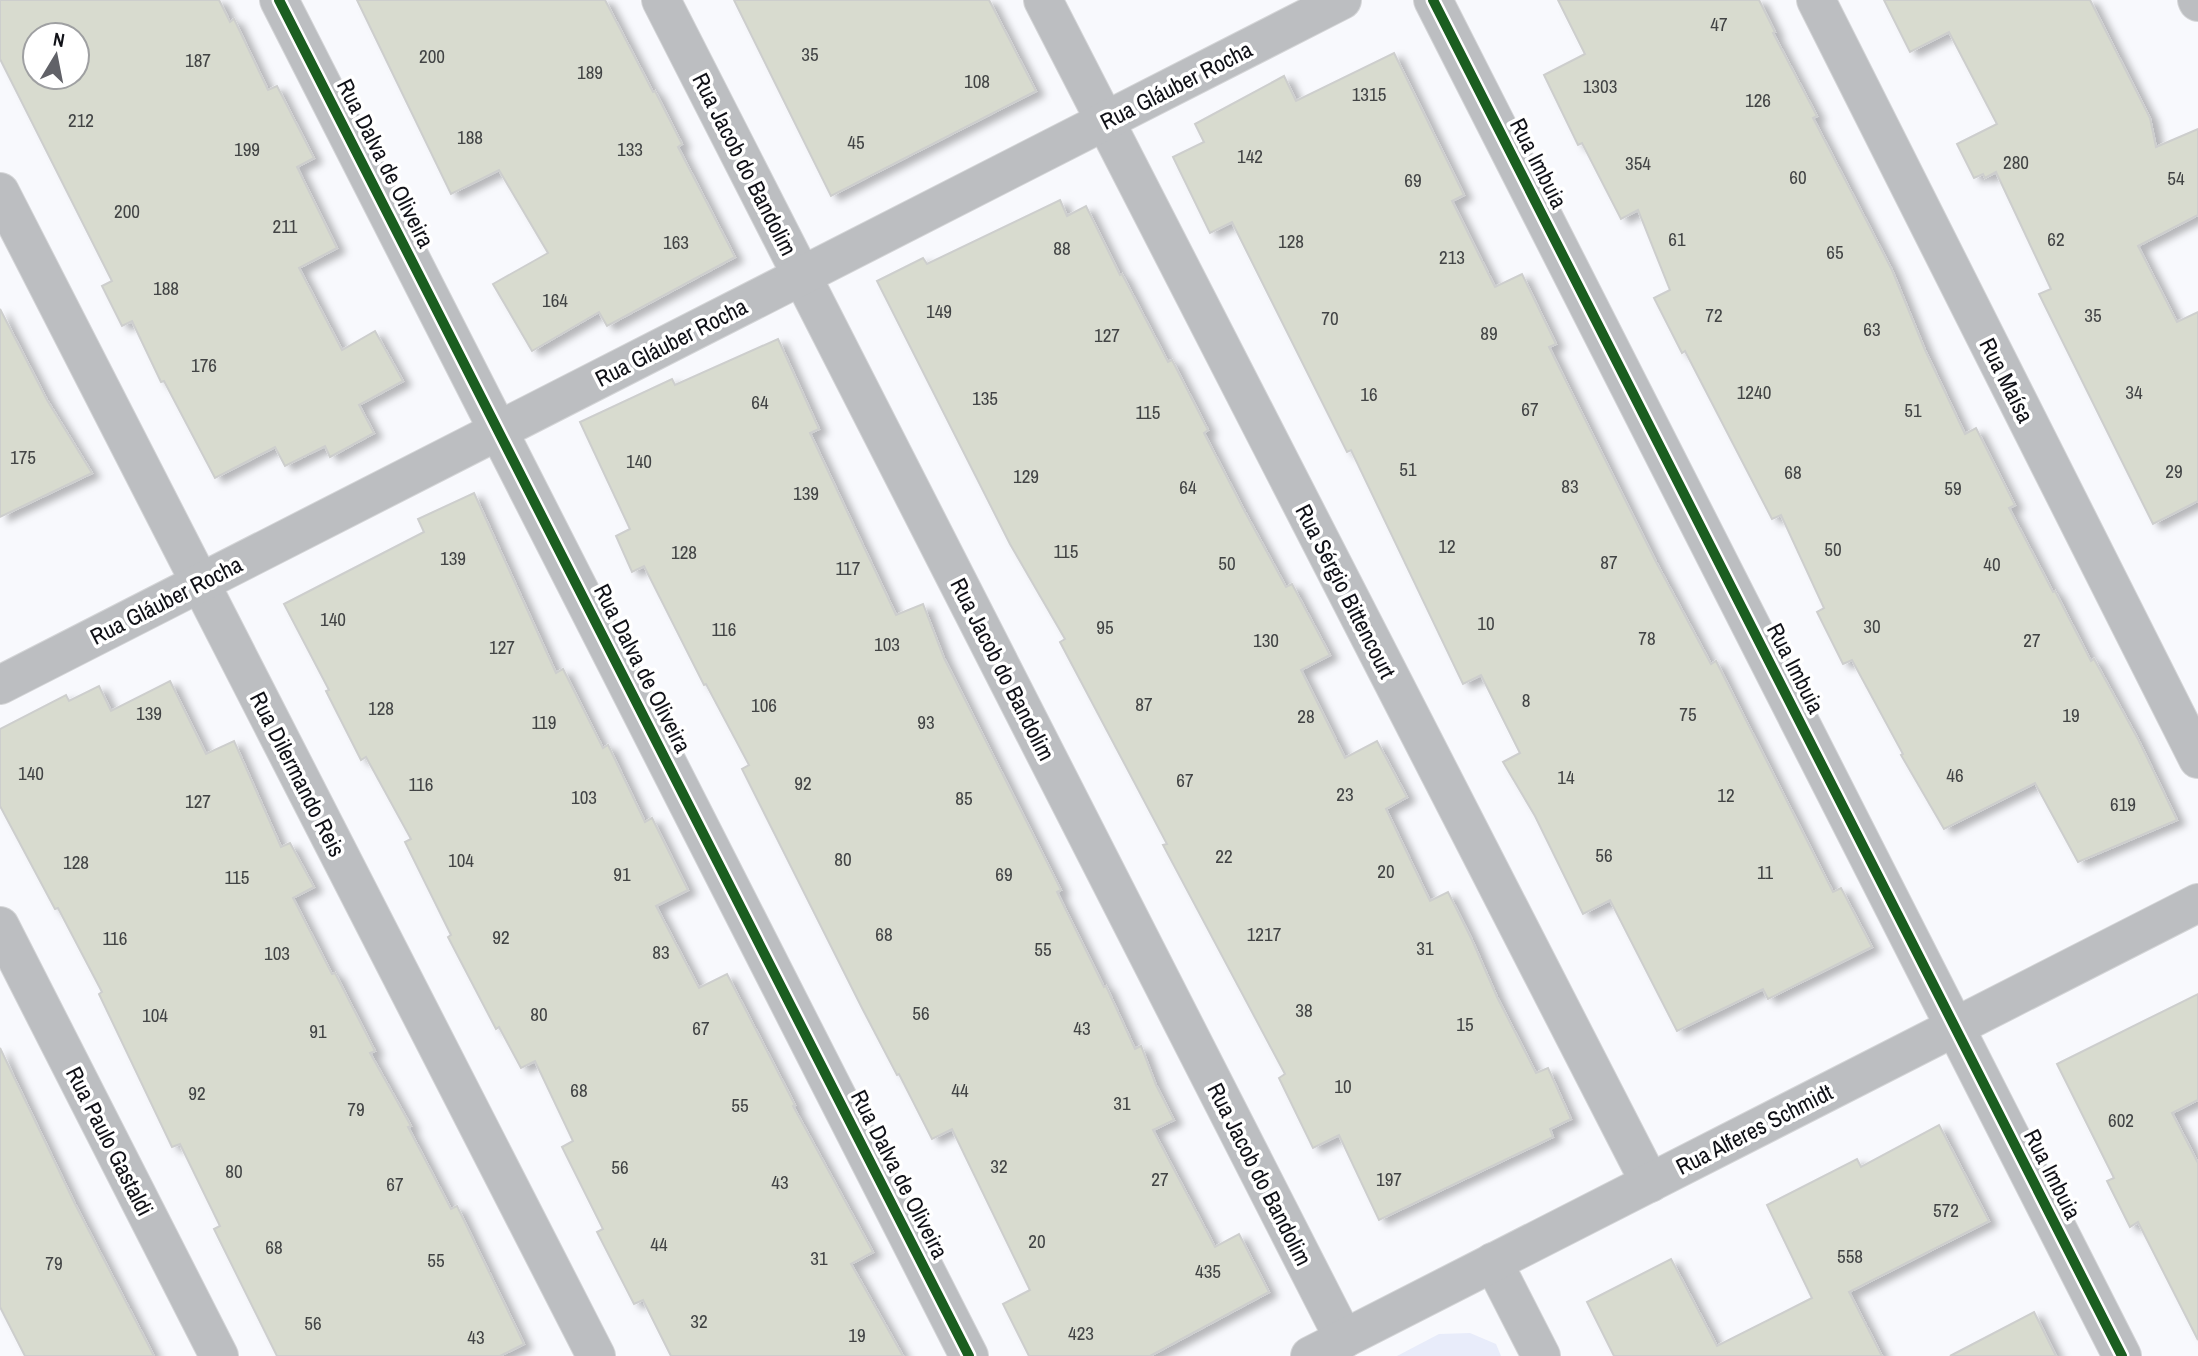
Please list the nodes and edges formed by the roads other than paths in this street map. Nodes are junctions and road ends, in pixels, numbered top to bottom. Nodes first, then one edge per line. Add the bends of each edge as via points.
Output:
1 (279, 0) edge
2 (661, 0) edge
3 (1043, 0) edge
4 (1342, 0) edge
5 (1433, 0) edge
6 (1816, 0) edge
7 (1105, 121) junction
8 (0, 192) edge
9 (802, 275) junction
10 (498, 430) junction
11 (200, 583) junction
12 (0, 685) edge
13 (2198, 759) edge
14 (2198, 902) edge
15 (0, 926) edge
16 (1955, 1026) junction
17 (1650, 1182) junction
18 (1493, 1262) junction
19 (1344, 1339) junction
20 (219, 1356) edge
21 (596, 1356) edge
22 (970, 1356) edge
23 (1310, 1356) edge
24 (1541, 1356) edge
25 (2122, 1356) edge

1 - 10 street, Rua Dalva de Oliveira
2 - 9 street, Rua Jacob do Bandolim
3 - 7 street, Rua Sérgio Bittencourt
4 - 7 street, Rua Gláuber Rocha
5 - 16 street, Rua Imbuia
6 - 13 street, Rua Maísa
7 - 9 street, Rua Gláuber Rocha
7 - 17 street, Rua Sérgio Bittencourt
8 - 11 street, Rua Dilermando Reis
9 - 10 street, Rua Gláuber Rocha
9 - 19 street, Rua Jacob do Bandolim
10 - 11 street, Rua Gláuber Rocha
10 - 22 street, Rua Dalva de Oliveira
11 - 12 street, Rua Gláuber Rocha
11 - 21 street, Rua Dilermando Reis
14 - 16 street, Rua Alferes Schmidt
15 - 20 street, Rua Paulo Gastaldi
16 - 17 street, Rua Alferes Schmidt
16 - 25 street, Rua Imbuia
17 - 18 street, Rua Alferes Schmidt
18 - 19 street, Rua Alferes Schmidt
18 - 24 street
19 - 23 street, Rua Alferes Schmidt

